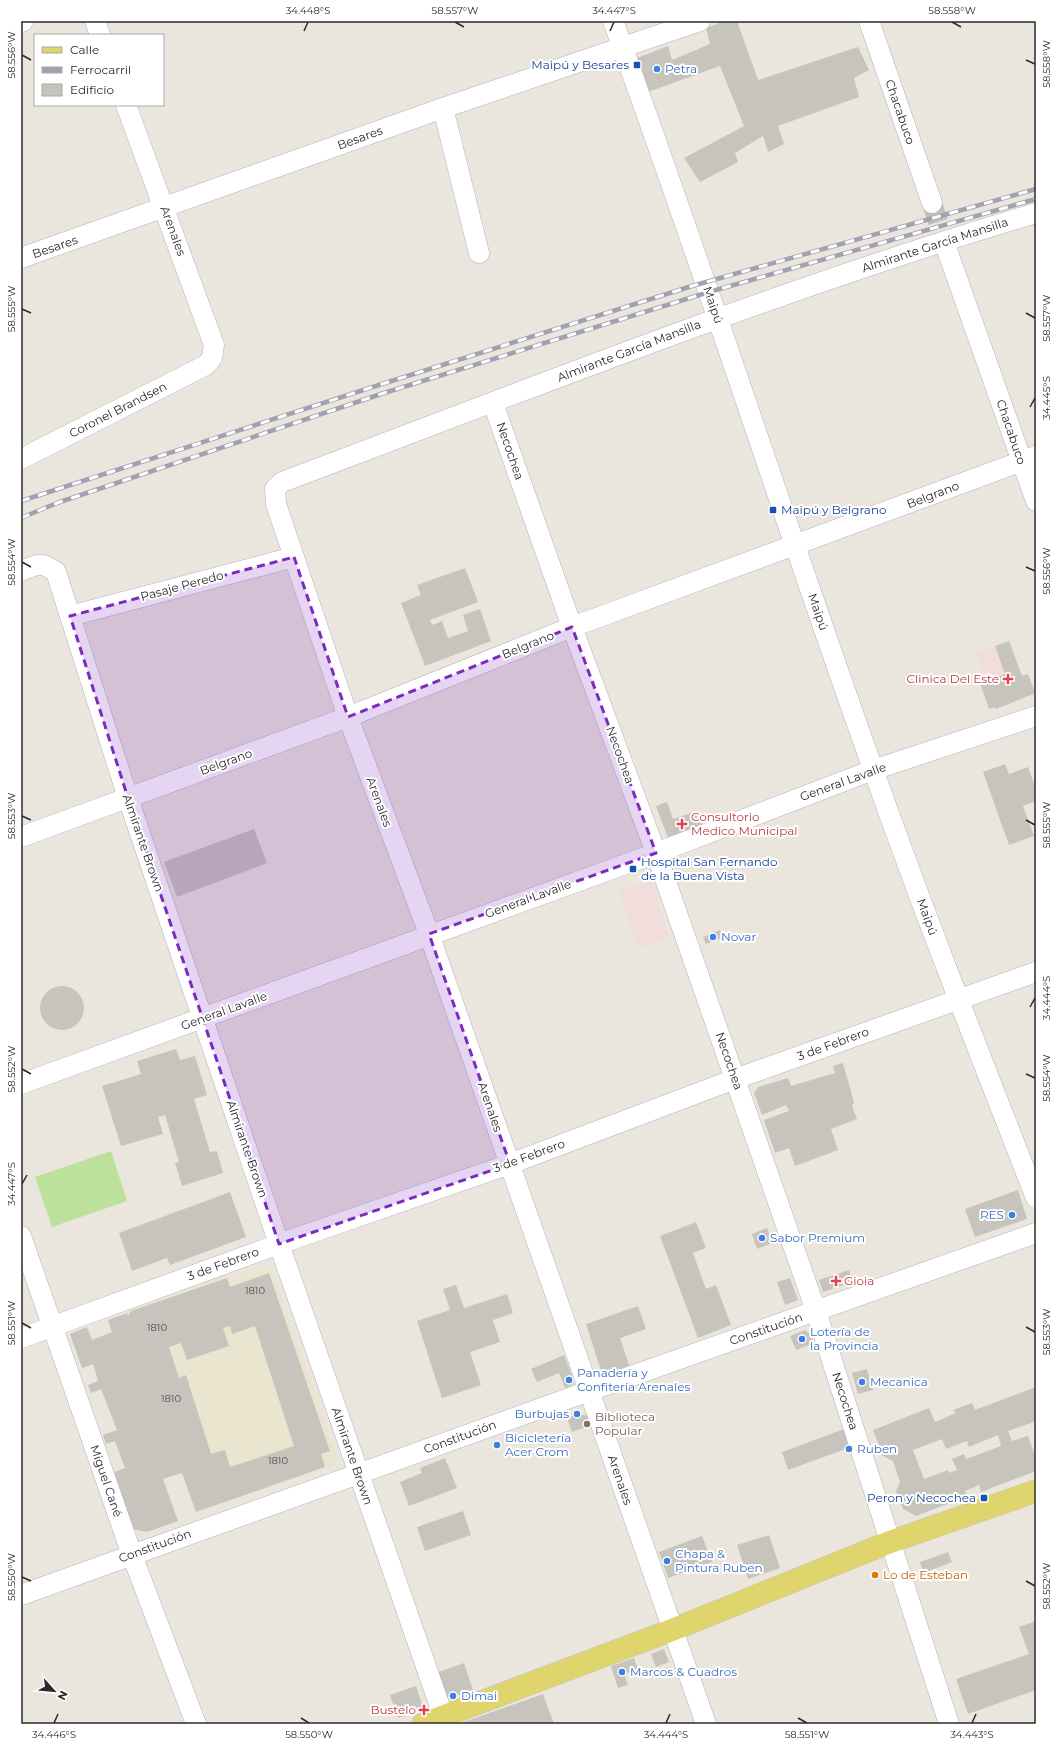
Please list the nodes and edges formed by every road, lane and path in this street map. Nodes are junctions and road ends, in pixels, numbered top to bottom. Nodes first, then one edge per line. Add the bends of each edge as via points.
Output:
1 (95, 21) edge
2 (613, 21) edge
3 (700, 21) edge
4 (869, 21) edge
5 (100, 34) edge
6 (623, 48) junction
7 (126, 106) edge
8 (443, 108) junction
9 (932, 203) tunnel mouth
10 (165, 208) junction
11 (1036, 213) edge
12 (950, 244) junction
13 (479, 253) dead end
14 (21, 258) edge
15 (718, 318) junction
16 (212, 358) joint
17 (493, 403) junction
18 (21, 459) edge
19 (1028, 459) edge
20 (275, 489) joint
21 (1036, 501) edge
22 (795, 546) junction
23 (294, 557) junction
24 (21, 571) edge
25 (70, 616) junction
26 (572, 628) junction
27 (1036, 716) edge
28 (348, 717) junction
29 (873, 770) junction
30 (128, 798) junction
31 (21, 837) edge
32 (656, 853) junction
33 (429, 934) junction
34 (1036, 972) edge
35 (958, 998) junction
36 (203, 1019) junction
37 (735, 1079) junction
38 (21, 1084) edge
39 (510, 1164) junction
40 (1036, 1198) edge
41 (1036, 1233) edge
42 (21, 1236) edge
43 (279, 1244) junction
44 (816, 1311) junction
45 (52, 1326) junction
46 (21, 1338) edge
47 (589, 1390) junction
48 (358, 1474) junction
49 (1036, 1491) edge
50 (890, 1542) junction
51 (132, 1555) junction
52 (21, 1595) edge
53 (672, 1630) junction
54 (445, 1720) edge
55 (196, 1724) edge
56 (423, 1724) edge
57 (706, 1724) edge
58 (948, 1724) edge

1 - 5 street
2 - 6 street, Maipú
3 - 6 street, Besares
4 - 9 street, Chacabuco
6 - 8 street, Besares
6 - 15 street, Maipú
7 - 10 street, Arenales
8 - 10 street, Besares
8 - 13 street
10 - 14 street, Besares
10 - 16 street, Arenales via 214,345
11 - 12 street, Almirante García Mansilla
12 - 15 street, Almirante García Mansilla
12 - 19 street, Chacabuco via 982,321 987,363
15 - 17 street, Almirante García Mansilla
15 - 22 street, Maipú
16 - 18 street, Coronel Brandsen via 206,365
17 - 20 street, Almirante García Mansilla via 282,482
17 - 26 street, Necochea
19 - 21 street, Chacabuco
19 - 22 street, Belgrano
20 - 23 street, Arenales via 276,504
22 - 26 street, Belgrano
22 - 29 street, Maipú
23 - 25 street, Pasaje Peredo
23 - 28 street, Arenales
24 - 25 street, Almirante Brown via 45,565 56,572
25 - 30 street, Almirante Brown
26 - 28 street, Belgrano
26 - 32 street, Necochea
27 - 29 street, General Lavalle
28 - 30 street, Belgrano
28 - 33 street, Arenales
29 - 32 street, General Lavalle
29 - 35 street, Maipú
30 - 31 street, Belgrano
30 - 36 street, Almirante Brown
32 - 33 street, General Lavalle
32 - 37 street, Necochea
33 - 36 street, General Lavalle
33 - 39 street, Arenales
34 - 35 street, 3 de Febrero
35 - 37 street, 3 de Febrero
35 - 40 street, Maipú
36 - 38 street, General Lavalle
36 - 43 street, Almirante Brown
37 - 39 street, 3 de Febrero
37 - 44 street, Necochea
39 - 43 street, 3 de Febrero
39 - 47 street, Arenales
41 - 44 street, Constitución
42 - 45 street, Miguel Cané
43 - 45 street, 3 de Febrero
43 - 48 street, Almirante Brown
44 - 47 street, Constitución
44 - 50 street, Necochea
45 - 46 street, 3 de Febrero
45 - 51 street, Miguel Cané
47 - 48 street, Constitución
47 - 53 street, Arenales
48 - 51 street, Constitución
48 - 54 street, Almirante Brown
49 - 50 main road
50 - 53 main road
50 - 58 street, Necochea
51 - 52 street, Constitución
51 - 55 street, Miguel Cané
53 - 54 main road
53 - 57 street, Arenales
54 - 56 main road

